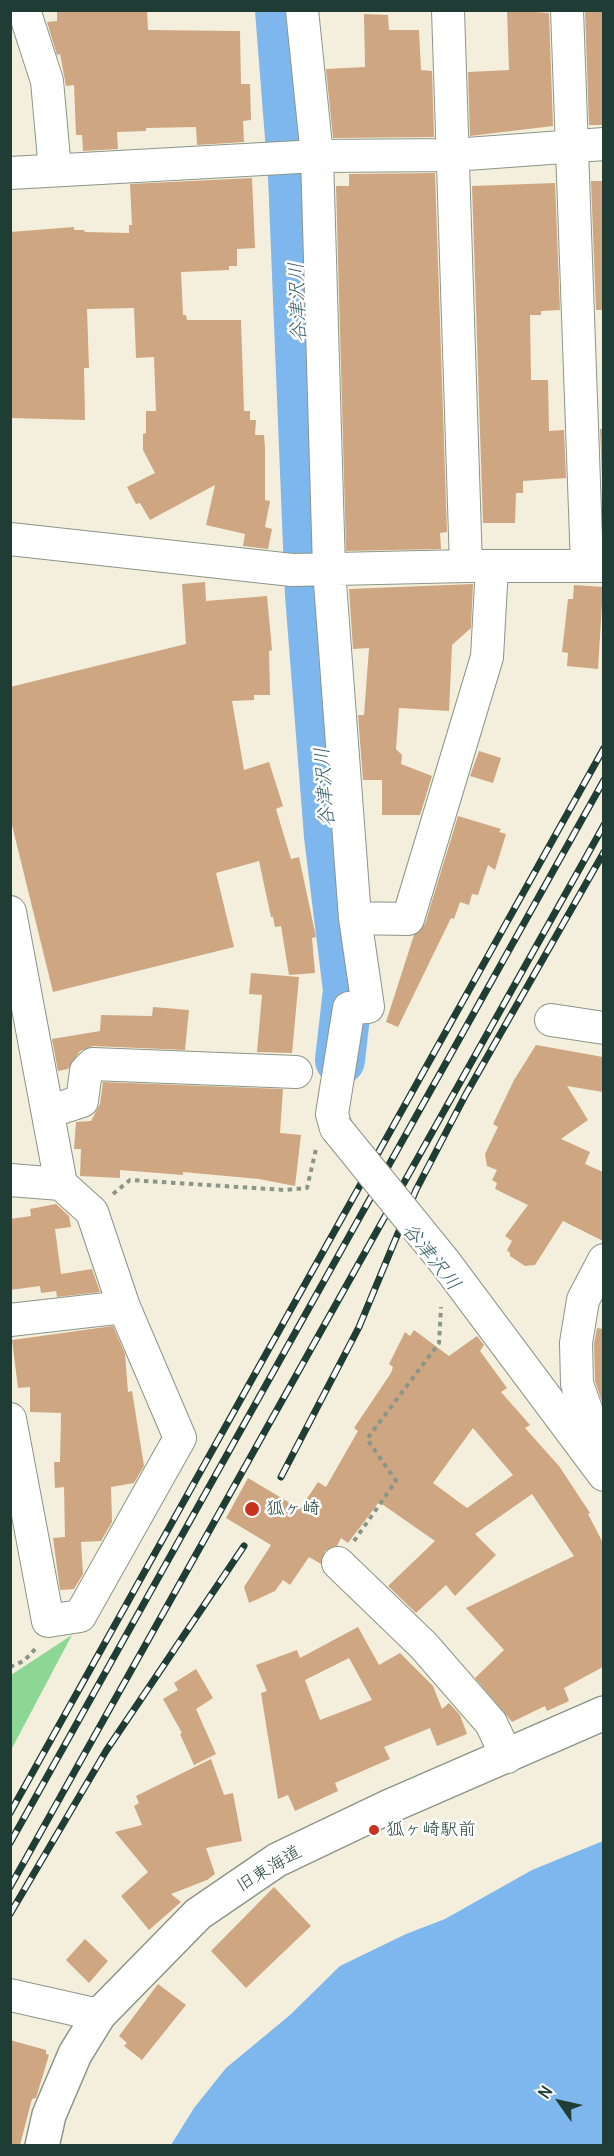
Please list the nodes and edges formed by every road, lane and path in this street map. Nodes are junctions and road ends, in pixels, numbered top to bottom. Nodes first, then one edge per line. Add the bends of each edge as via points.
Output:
1 (24, 10) edge
2 (302, 10) edge
3 (448, 10) edge
4 (567, 10) edge
5 (603, 144) edge
6 (570, 146) junction
7 (453, 155) junction
8 (317, 156) junction
9 (55, 170) junction
10 (10, 173) edge
11 (10, 538) edge
12 (479, 566) junction
13 (595, 566) edge
14 (329, 569) junction
15 (10, 912) edge
16 (355, 918) junction
17 (15, 959) edge
18 (551, 1020) dead end
19 (603, 1028) edge
20 (296, 1072) dead end
21 (48, 1112) junction
22 (336, 1128) junction
23 (10, 1180) edge
24 (61, 1184) junction
25 (92, 1212) junction
26 (603, 1260) edge
27 (124, 1307) junction
28 (10, 1320) edge
29 (439, 1343) dead end
30 (10, 1419) edge
31 (585, 1449) junction
32 (603, 1475) edge
33 (338, 1563) joint
34 (603, 1713) edge
35 (507, 1756) junction
36 (10, 1995) edge
37 (99, 2015) junction
38 (42, 2145) edge

1 - 9 street via 47,81
2 - 8 street
3 - 7 street
4 - 6 street
5 - 6 street
6 - 7 street
6 - 13 street
7 - 8 street
7 - 12 street
8 - 9 street
8 - 14 street
9 - 10 street
11 - 14 street via 292,570
12 - 13 street
12 - 14 street
12 - 16 street via 488,657 408,919
14 - 16 street
15 - 17 street
16 - 22 street via 368,1007 349,1008 332,1114
17 - 21 street
18 - 19 street
20 - 21 street via 93,1064 86,1071 82,1101
21 - 24 street
22 - 25 path via 319,1138 307,1188 130,1180
22 - 31 street, bridge via 444,1261
23 - 24 street
24 - 25 street
25 - 27 street
26 - 31 street via 583,1300 576,1343 577,1384 597,1440
27 - 28 street
27 - 30 street via 180,1438 80,1616 48,1621
29 - 33 path via 367,1439 396,1481
31 - 32 street
33 - 35 street via 424,1646 491,1723
34 - 35 street, 旧東海道
35 - 37 street, 旧東海道 via 277,1860 198,1914
36 - 37 street
37 - 38 street, 旧東海道 via 75,2054 49,2115

